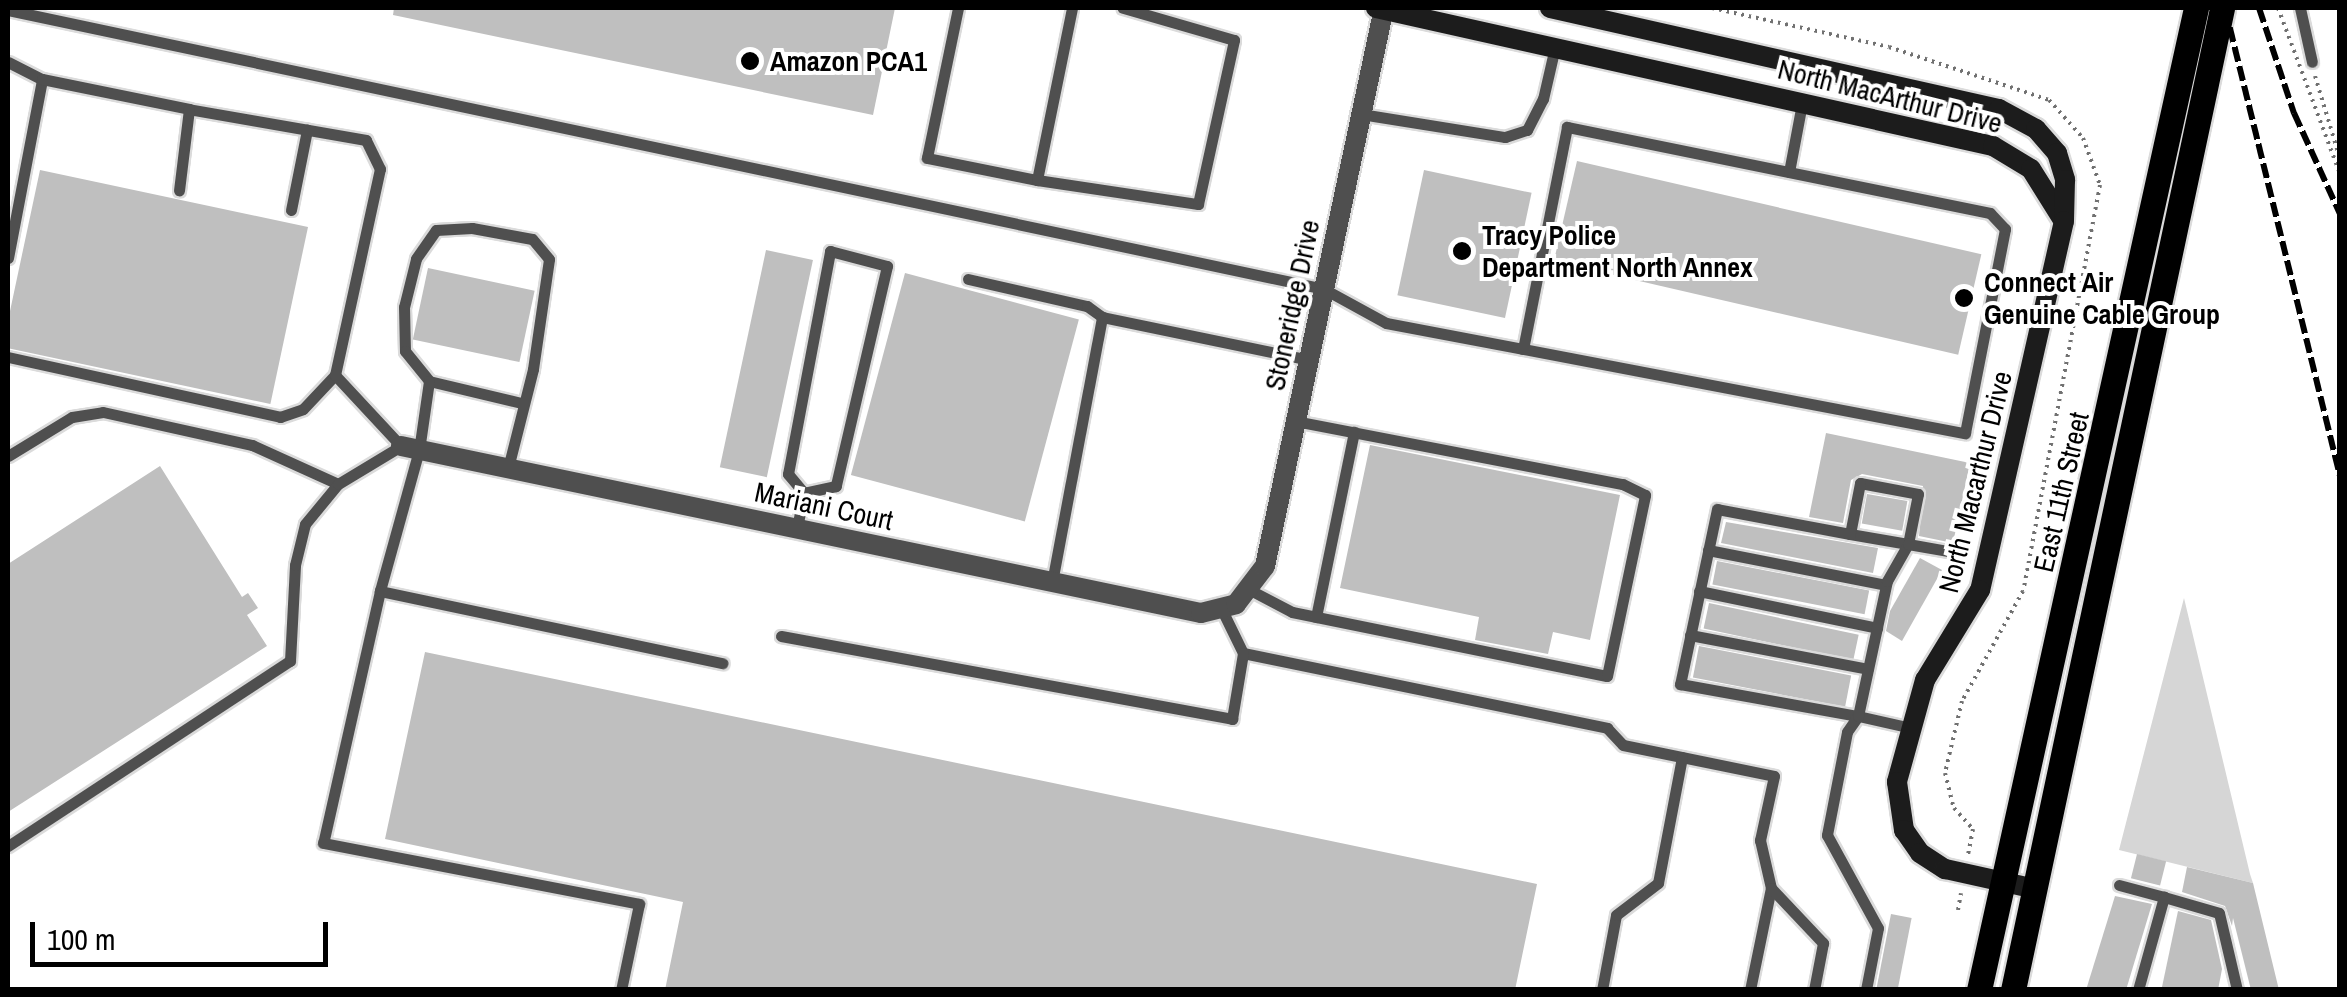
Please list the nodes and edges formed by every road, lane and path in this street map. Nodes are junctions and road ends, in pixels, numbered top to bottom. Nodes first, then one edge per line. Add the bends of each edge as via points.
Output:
1 (958, 8) edge
2 (1072, 8) edge
3 (1123, 8) edge
4 (1381, 8) edge
5 (1550, 8) edge
6 (2196, 8) edge
7 (2222, 8) edge
8 (2278, 8) edge
9 (2300, 8) edge
10 (8, 10) edge
11 (1555, 47) junction
12 (8, 62) edge
13 (2312, 62) joint
14 (42, 79) junction
15 (1802, 102) junction
16 (189, 109) junction
17 (1361, 114) junction
18 (307, 130) junction
19 (2340, 159) edge
20 (1789, 172) junction
21 (2340, 174) edge
22 (1036, 180) junction
23 (179, 190) dead end
24 (291, 210) dead end
25 (2064, 221) junction
26 (8, 258) edge
27 (968, 279) dead end
28 (1324, 289) junction
29 (1102, 317) junction
30 (1523, 349) junction
31 (8, 357) edge
32 (1309, 360) junction
33 (335, 375) junction
34 (429, 381) junction
35 (521, 403) junction
36 (1296, 421) junction
37 (1354, 432) junction
38 (410, 448) junction
39 (8, 456) edge
40 (508, 468) junction
41 (338, 484) junction
42 (804, 492) junction
43 (798, 528) junction
44 (1850, 534) junction
45 (1908, 544) junction
46 (1708, 550) junction
47 (1948, 551) dead end
48 (1052, 582) junction
49 (1886, 585) junction
50 (380, 591) junction
51 (1699, 591) junction
52 (1236, 602) junction
53 (1316, 617) junction
54 (1877, 628) junction
55 (1690, 634) junction
56 (781, 636) dead end
57 (1243, 653) junction
58 (723, 663) dead end
59 (1868, 669) junction
60 (1858, 716) junction
61 (1907, 727) junction
62 (1682, 757) junction
63 (8, 846) edge
64 (2002, 882) junction
65 (2119, 886) dead end
66 (1771, 888) junction
67 (2034, 889) junction
68 (2164, 898) junction
69 (621, 990) edge
70 (1602, 990) edge
71 (1750, 990) edge
72 (1814, 990) edge
73 (1866, 990) edge
74 (1979, 990) edge
75 (2013, 990) edge
76 (2138, 990) edge
77 (2237, 990) edge

1 - 22 lane via 927,158
2 - 22 lane
3 - 22 lane via 1234,40 1198,204
4 - 11 main road, North MacArthur Drive
4 - 17 street, Stoneridge Drive
5 - 25 main road, North MacArthur Drive via 1999,109 2036,129 2056,153 2065,180
6 - 64 main road, East 11th Street
7 - 67 main road, East 11th Street
8 - 21 path
9 - 13 lane
10 - 28 lane
11 - 15 main road, North MacArthur Drive
11 - 17 lane via 1543,99 1527,130 1505,137
12 - 14 lane
13 - 19 path
14 - 16 lane
14 - 26 lane
15 - 20 lane
15 - 25 main road, North MacArthur Drive via 2014,155
16 - 18 lane
16 - 23 lane
17 - 28 street, Stoneridge Drive
18 - 24 lane
18 - 33 lane via 366,140 380,169
20 - 30 lane via 1568,127
20 - 30 lane via 1990,212 2005,230 1964,433
25 - 61 main road, North Macarthur Drive via 1980,590 1925,680
27 - 29 lane via 1087,306
28 - 30 lane via 1386,323
28 - 32 street, Stoneridge Drive
29 - 32 lane
29 - 48 lane
31 - 33 lane via 280,417 303,409
32 - 36 street, Stoneridge Drive
33 - 38 lane
34 - 35 lane
34 - 35 lane via 404,350 404,307 416,258 436,230 472,228 532,239 550,258 533,369
34 - 38 lane
35 - 40 lane
36 - 37 lane
36 - 52 street, Stoneridge Drive via 1265,566
37 - 53 lane
37 - 53 lane via 1622,484 1645,495 1608,676
38 - 40 street, Mariani Court
38 - 41 lane
38 - 50 lane
39 - 41 lane via 72,416 103,412 252,445
40 - 43 street, Mariani Court
41 - 63 lane via 305,524 295,565 290,661
42 - 42 lane via 788,474 830,251 887,266 836,486
42 - 43 lane
43 - 48 street, Mariani Court
44 - 45 lane
44 - 45 lane via 1860,483 1918,494
44 - 46 lane via 1716,510
45 - 47 lane
45 - 49 lane
46 - 49 lane
46 - 51 lane
48 - 52 street, Mariani Court via 1201,613
49 - 54 lane
50 - 58 lane
50 - 69 lane via 323,843 639,904
51 - 54 lane
51 - 55 lane
52 - 53 lane
52 - 57 lane
54 - 59 lane
55 - 59 lane
55 - 60 lane via 1680,684
56 - 57 lane via 1232,719
57 - 62 lane via 1607,728 1623,745
59 - 60 lane
60 - 61 lane
60 - 73 lane via 1848,732 1827,835 1878,928
61 - 64 main road, North Macarthur Drive via 1897,782 1904,830 1945,870
62 - 66 lane via 1774,776 1760,840
62 - 70 lane via 1658,884 1616,915
64 - 67 main road, North Macarthur Drive
64 - 74 main road, East 11th Street
65 - 68 lane
66 - 71 lane
66 - 72 lane via 1823,943
67 - 75 main road, East 11th Street
68 - 76 lane
68 - 77 lane via 2219,913

